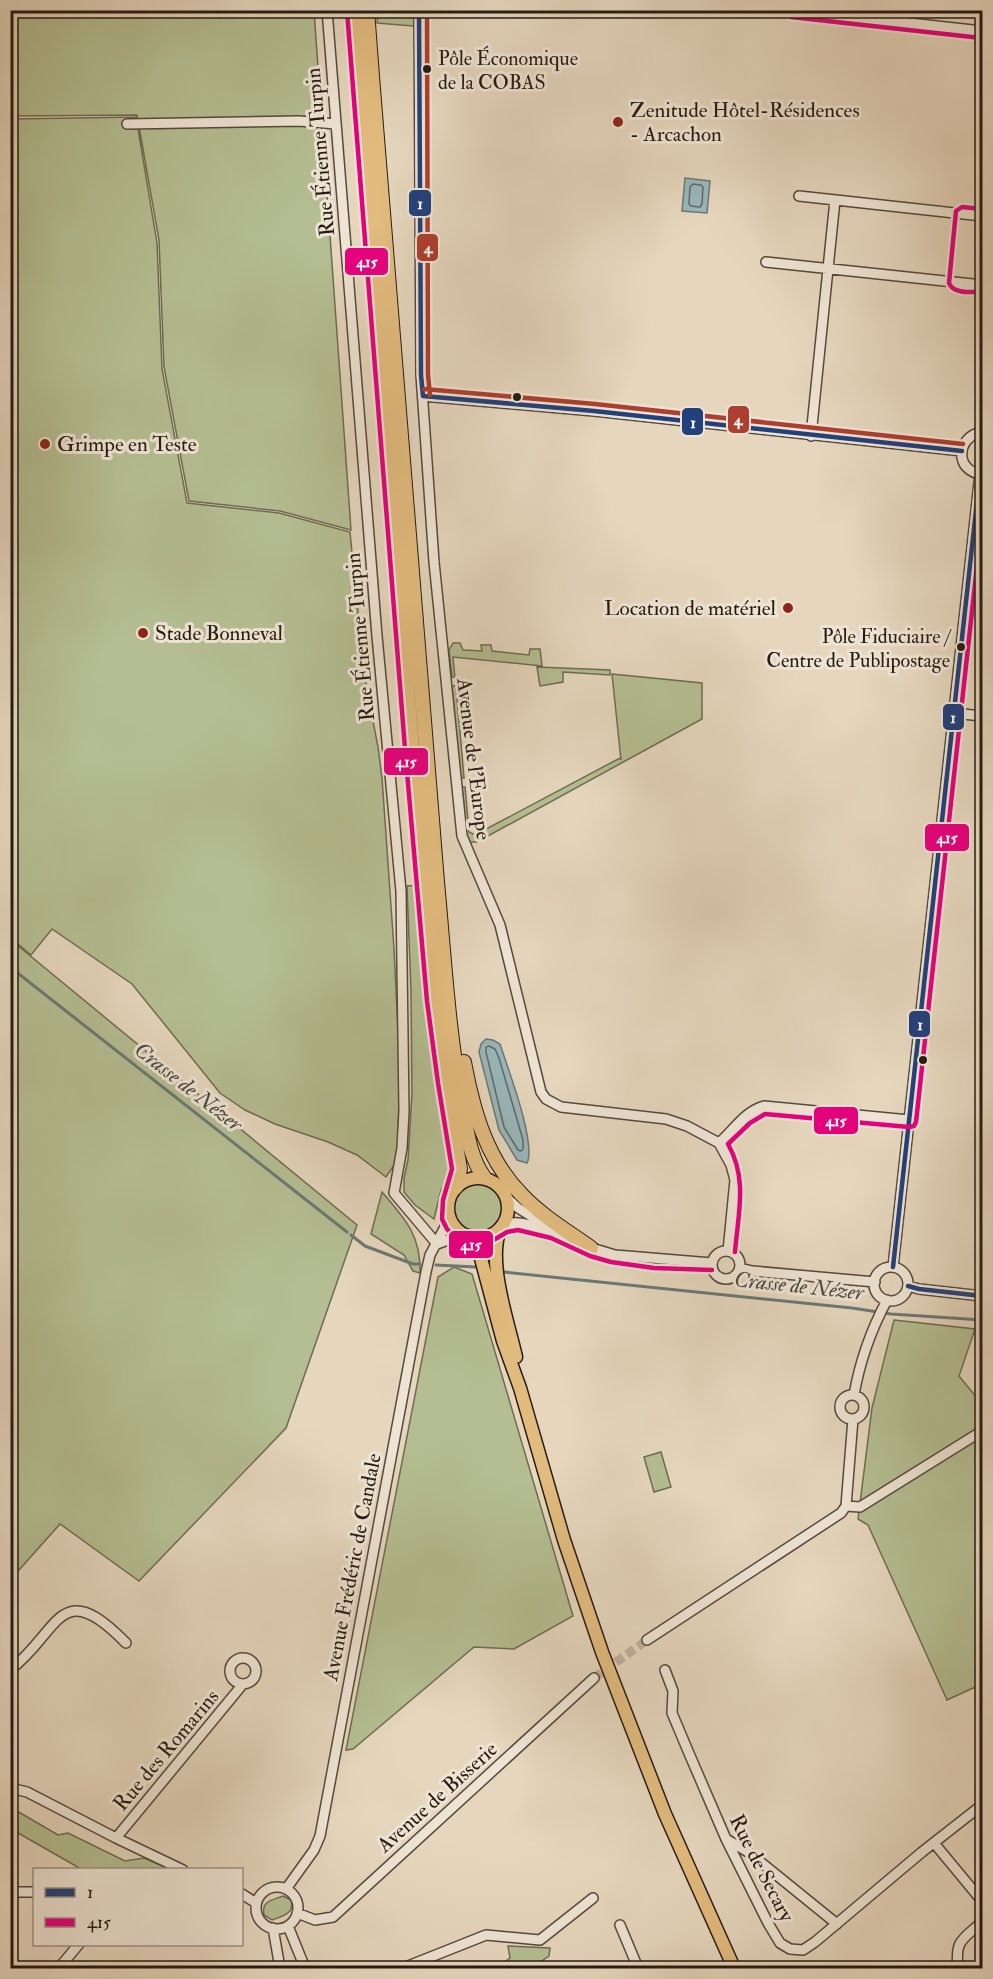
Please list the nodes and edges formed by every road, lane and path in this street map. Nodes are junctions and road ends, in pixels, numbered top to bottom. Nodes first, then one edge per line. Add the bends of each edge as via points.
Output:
1 (327, 10) edge
2 (354, 10) edge
3 (366, 10) edge
4 (374, 10) edge
5 (419, 10) edge
6 (792, 10) edge
7 (982, 31) edge
8 (370, 56) junction
9 (127, 124) dead end
10 (336, 124) junction
11 (799, 196) dead end
12 (836, 200) junction
13 (982, 216) edge
14 (766, 262) dead end
15 (828, 269) junction
16 (982, 285) edge
17 (423, 396) junction
18 (982, 432) edge
19 (811, 436) junction
20 (962, 451) junction
21 (981, 474) edge
22 (953, 713) junction
23 (982, 716) edge
24 (437, 883) junction
25 (909, 1120) junction
26 (719, 1143) junction
27 (484, 1178) junction
28 (456, 1187) junction
29 (505, 1196) junction
30 (448, 1213) junction
31 (502, 1227) junction
32 (554, 1231) junction
33 (467, 1235) junction
34 (437, 1244) junction
35 (591, 1248) junction
36 (728, 1251) junction
37 (712, 1263) junction
38 (893, 1267) junction
39 (740, 1268) junction
40 (875, 1282) junction
41 (908, 1286) junction
42 (982, 1296) edge
43 (887, 1300) junction
44 (520, 1388) junction
45 (854, 1395) junction
46 (853, 1419) junction
47 (982, 1431) edge
48 (846, 1506) junction
49 (647, 1640) tunnel mouth
50 (126, 1643) dead end
51 (10, 1670) edge
52 (665, 1670) dead end
53 (594, 1678) tunnel mouth
54 (243, 1684) dead end
55 (10, 1788) edge
56 (982, 1806) edge
57 (116, 1838) junction
58 (726, 1839) junction
59 (934, 1843) junction
60 (181, 1868) edge
61 (286, 1889) junction
62 (10, 1892) edge
63 (33, 1892) edge
64 (243, 1895) edge
65 (593, 1898) dead end
66 (982, 1901) edge
67 (256, 1903) junction
68 (297, 1913) junction
69 (982, 1922) edge
70 (837, 1924) junction
71 (620, 1925) dead end
72 (288, 1926) junction
73 (273, 1928) junction
74 (77, 1946) edge
75 (59, 1968) edge
76 (280, 1968) edge
77 (305, 1968) edge
78 (403, 1968) edge
79 (638, 1968) edge
80 (734, 1968) edge
81 (958, 1968) edge

1 - 10 street, Rue Étienne Turpin
2 - 28 highway via 413,759 439,1042 460,1169
3 - 8 highway
4 - 8 highway
5 - 17 street, Avenue de l'Europe
6 - 7 street
8 - 24 highway
9 - 10 street
10 - 34 street, Rue Étienne Turpin via 401,891 404,1111 393,1193
11 - 12 street
12 - 13 street
12 - 15 street
14 - 15 street
15 - 16 street
15 - 19 street
17 - 19 street
17 - 26 street, Avenue de l'Europe via 434,562 462,836 500,925 541,1092 561,1107 666,1119
18 - 20 street via 968,438
19 - 20 street
20 - 21 street via 964,464
21 - 22 street
22 - 23 street
22 - 25 street
24 - 27 highway via 458,1081 474,1158
24 - 35 highway via 459,1040 484,1138 521,1194
25 - 26 street via 764,1106 744,1117
25 - 38 street
26 - 36 street via 735,1179
27 - 28 main road via 464,1180
27 - 29 main road via 501,1188
28 - 30 main road
29 - 31 main road via 508,1213
29 - 32 street
30 - 33 main road via 454,1225
30 - 34 street, Avenue Frédéric de Candale
31 - 32 street via 520,1222
31 - 33 main road via 485,1237
31 - 44 main road via 495,1250 497,1274
32 - 35 street
33 - 34 street
33 - 44 main road via 479,1251
34 - 61 street, Avenue Frédéric de Candale via 430,1255 422,1293 320,1836
35 - 37 street via 615,1255
36 - 37 street via 720,1253
36 - 39 street via 739,1259
37 - 39 street via 714,1272 722,1279 731,1279
38 - 40 street via 879,1272
38 - 41 street via 906,1275
39 - 40 street
40 - 43 street via 879,1295
41 - 42 street
41 - 43 street via 898,1299
43 - 45 street via 859,1365
44 - 80 main road via 564,1540 602,1652 665,1814
45 - 46 street via 861,1398 864,1409
45 - 46 street via 847,1396 841,1404 843,1414
46 - 48 street
47 - 48 street via 860,1507
48 - 49 street via 835,1519
50 - 51 street via 90,1613 70,1611
52 - 58 street, Rue de Secary via 673,1691 672,1713
53 - 68 street, Avenue de Bisserie via 333,1917 315,1920
54 - 57 street, Rue des Romarins
55 - 57 street via 27,1792
56 - 59 street, Rue de Secary
57 - 60 street
58 - 70 street via 748,1852
58 - 70 street, Rue de Secary via 780,1943 803,1950
59 - 66 street
59 - 70 street, Rue de Secary
61 - 67 street via 268,1889
61 - 68 street via 297,1902
62 - 63 street
64 - 67 street
65 - 78 street via 540,1940 486,1935
67 - 73 street via 258,1917
68 - 72 street
69 - 81 street via 961,1941
71 - 79 street
72 - 73 street
72 - 77 street
73 - 76 street
74 - 75 street

